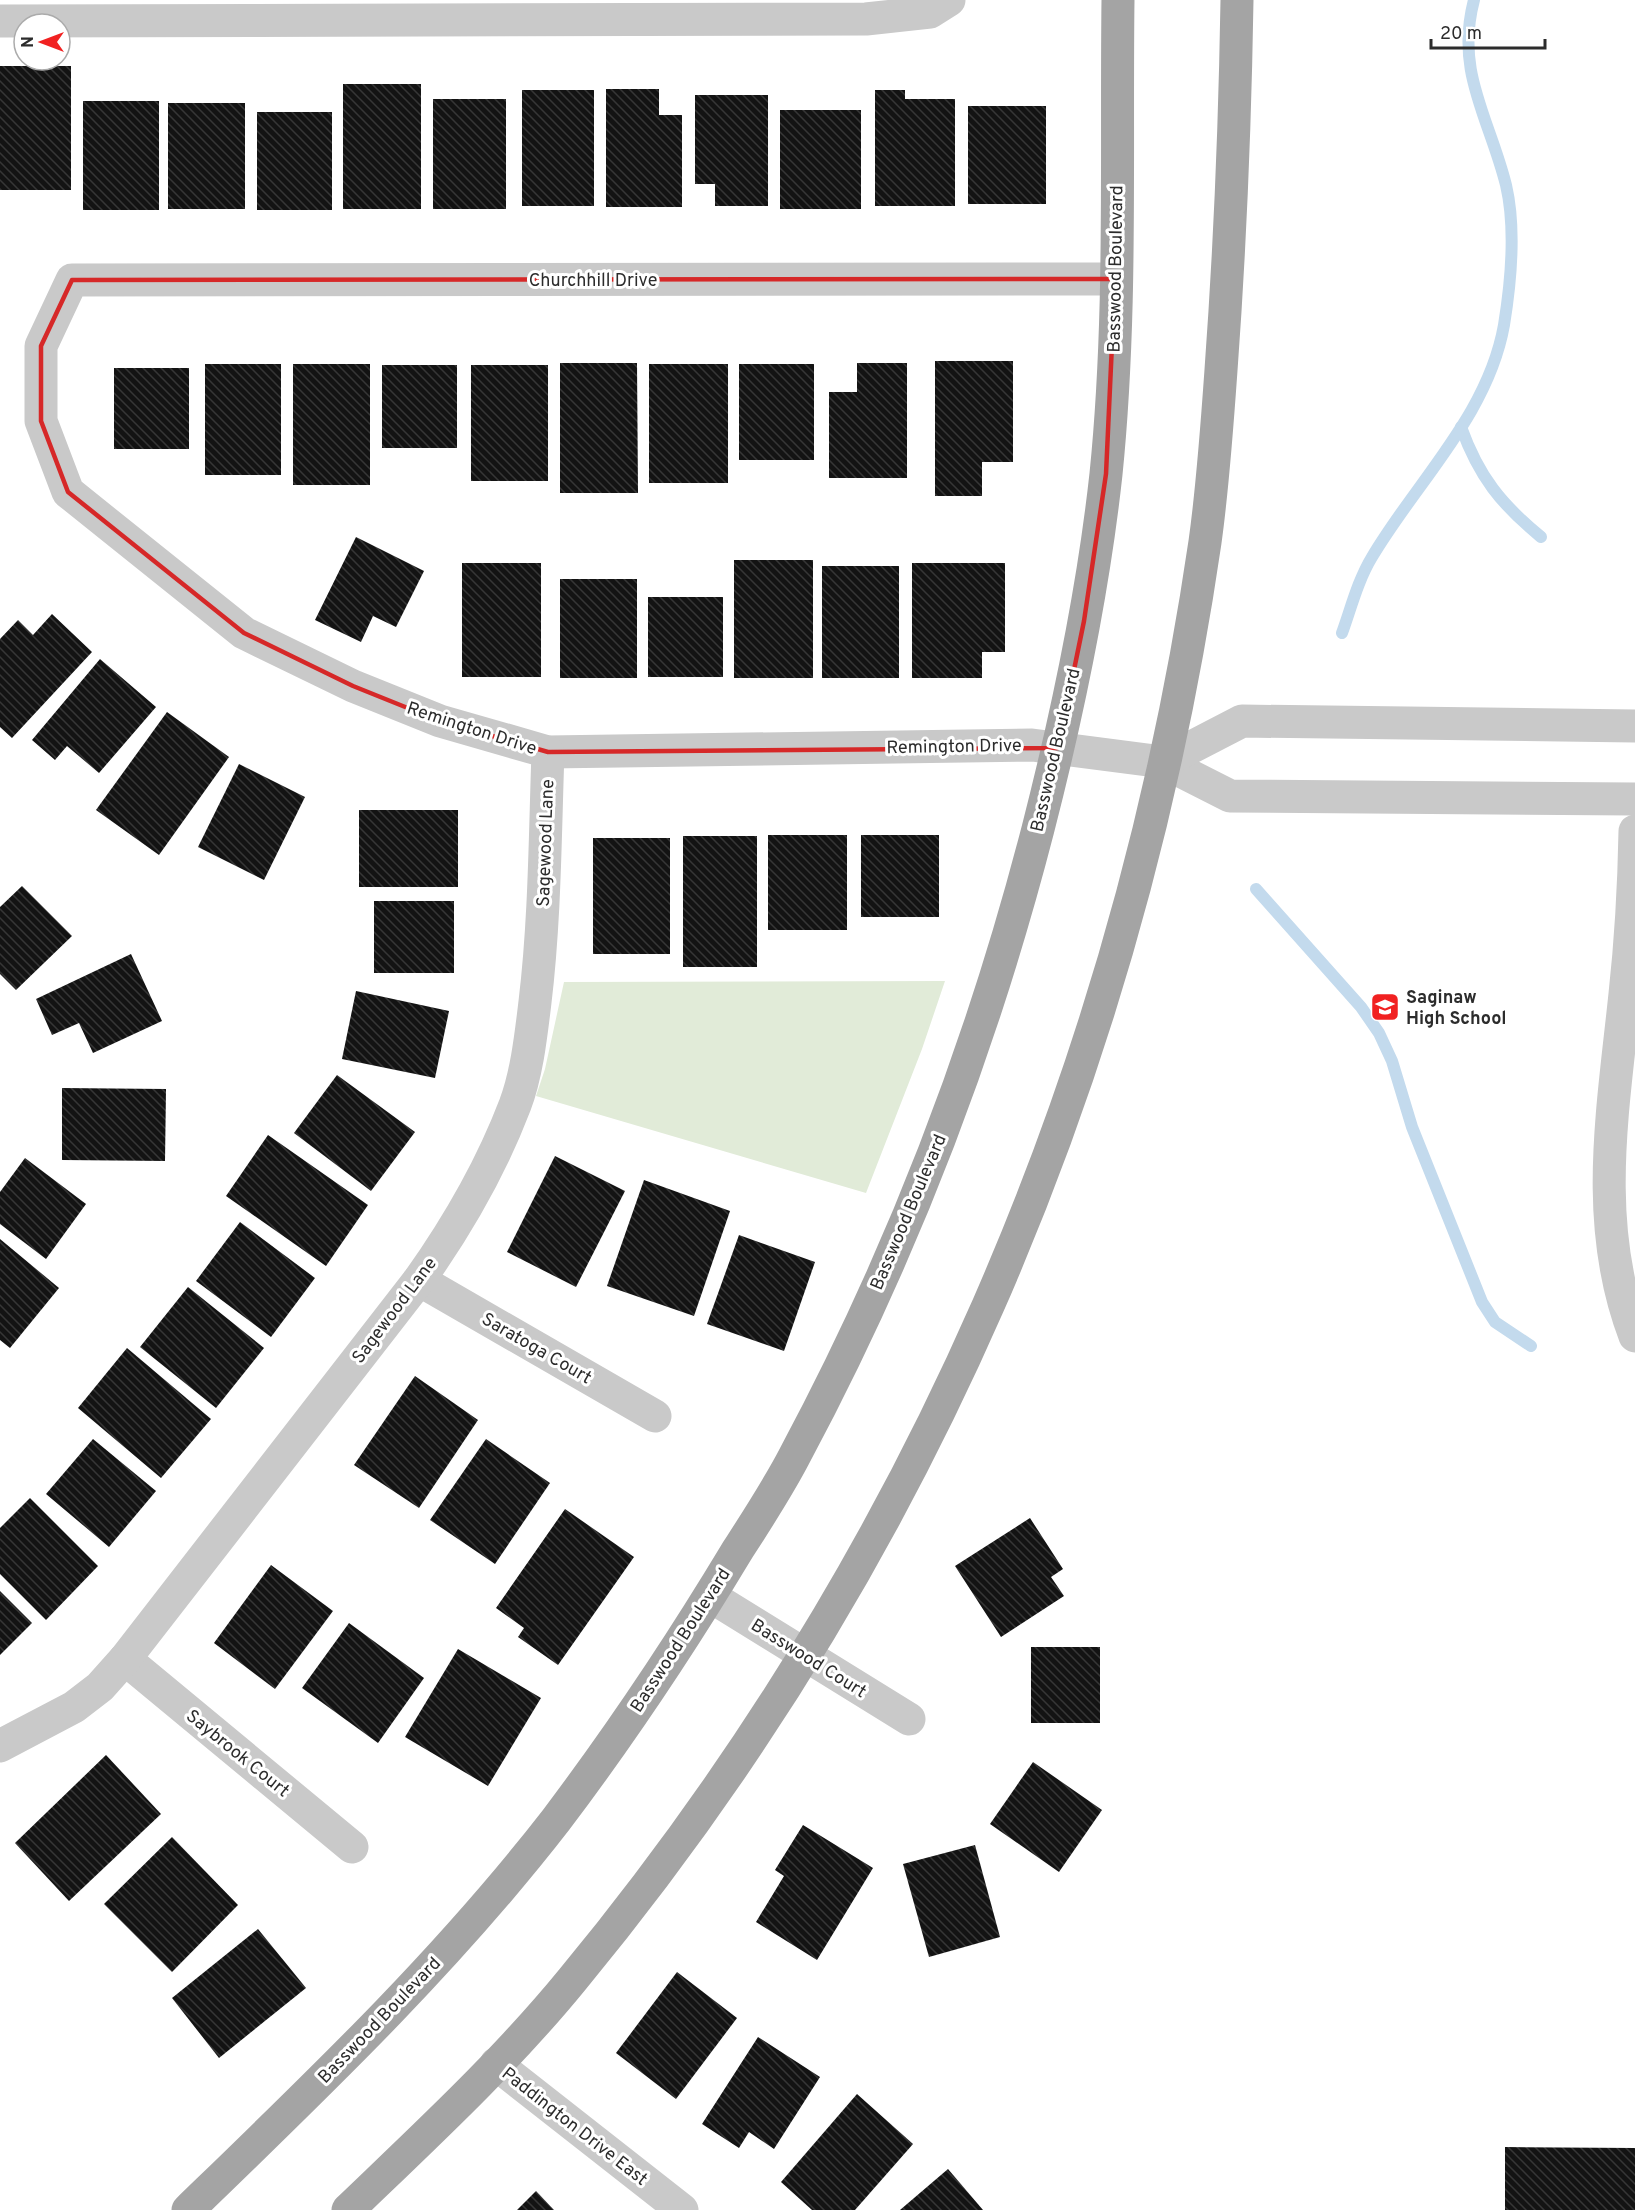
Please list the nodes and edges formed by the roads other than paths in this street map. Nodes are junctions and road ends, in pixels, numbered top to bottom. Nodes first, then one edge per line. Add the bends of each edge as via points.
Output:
1 (949, 0) edge
2 (1118, 0) edge
3 (1237, 0) edge
4 (0, 21) edge
5 (1115, 279) junction
6 (72, 280) joint
7 (1635, 726) edge
8 (1058, 748) junction
9 (548, 752) junction
10 (1164, 762) junction
11 (1635, 799) edge
12 (1635, 831) edge
13 (419, 1280) junction
14 (1635, 1336) edge
15 (655, 1416) dead end
16 (710, 1596) junction
17 (805, 1654) junction
18 (125, 1659) junction
19 (909, 1719) dead end
20 (0, 1746) edge
21 (352, 1847) dead end
22 (496, 2064) junction
23 (188, 2210) edge
24 (348, 2210) edge
25 (682, 2210) edge

1 - 4 street via 930,12 866,19
2 - 5 main road, Basswood Boulevard
3 - 10 main road via 1229,262 1213,473 1188,650
5 - 6 street, Churchhill Drive
5 - 8 main road, Basswood Boulevard via 1106,474 1084,621
6 - 9 street, Remington Drive via 41,346 41,421 68,492 244,633 353,686 440,721
7 - 10 street via 1242,721
8 - 9 street, Remington Drive via 1007,744
8 - 10 street, Remington Drive
8 - 16 main road, Basswood Boulevard via 1017,909 982,1023 907,1220 792,1462
9 - 13 street, Sagewood Lane via 541,954 531,1035 516,1102 459,1222
10 - 11 street, Remington Drive via 1230,796
10 - 17 main road via 1113,967 1069,1106 1023,1229 918,1457 860,1565
12 - 14 street via 1632,931 1610,1118 1608,1171 1615,1266
13 - 15 street, Saratoga Court
13 - 18 street, Sagewood Lane
16 - 17 street, Basswood Court
16 - 23 main road, Basswood Boulevard via 597,1765 450,1948 366,2037
17 - 19 street, Basswood Court
17 - 22 main road via 733,1767 647,1885 570,1983
18 - 20 street, Sagewood Lane via 100,1687 74,1707
18 - 21 street, Saybrook Court
22 - 24 main road
22 - 25 street, Paddington Drive East

